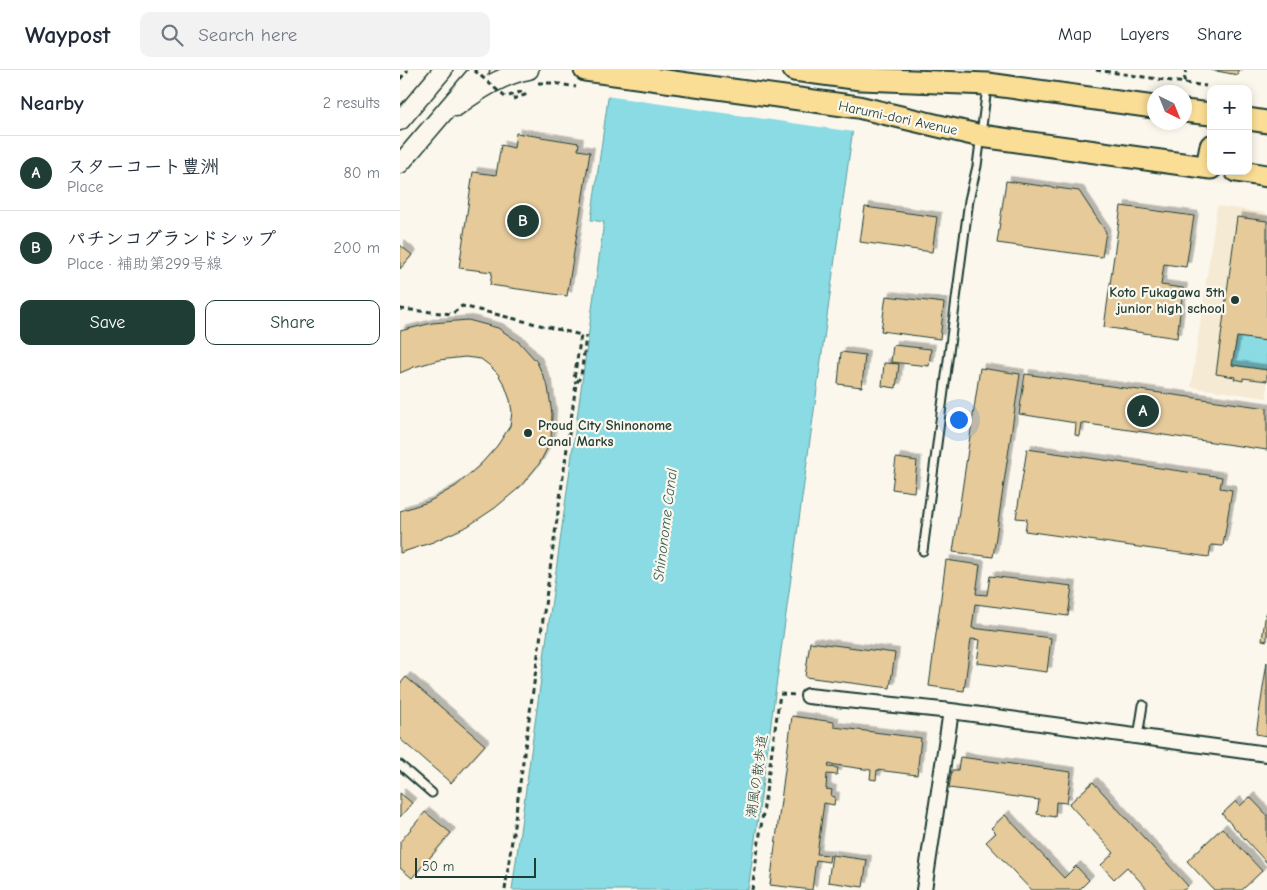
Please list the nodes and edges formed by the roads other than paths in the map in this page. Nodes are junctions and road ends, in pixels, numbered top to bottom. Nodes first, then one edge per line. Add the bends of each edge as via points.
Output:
1 (443, 70) edge
2 (480, 70) edge
3 (794, 70) edge
4 (531, 77) edge
5 (582, 79) edge
6 (988, 84) junction
7 (1147, 106) edge
8 (1192, 112) edge
9 (1207, 114) edge
10 (1252, 120) edge
11 (400, 121) edge
12 (1267, 122) edge
13 (429, 130) junction
14 (981, 136) junction
15 (400, 164) edge
16 (1207, 167) edge
17 (1252, 174) edge
18 (1267, 176) edge
19 (923, 550) dead end
20 (808, 696) road end
21 (1143, 705) dead end
22 (951, 711) junction
23 (1138, 737) junction
24 (1267, 754) edge
25 (400, 765) edge
26 (432, 793) dead end
27 (924, 890) edge

1 - 11 street
2 - 13 street
3 - 6 main road, Harumi-dori Avenue via 861,79
4 - 13 street via 513,74 497,81 451,111
5 - 14 main road, Harumi-dori Avenue via 607,73 858,107
6 - 7 main road, Harumi-dori Avenue
6 - 14 lane
8 - 9 main road
10 - 12 main road
13 - 15 street
14 - 16 main road, Harumi-dori Avenue
14 - 19 lane via 969,200
17 - 18 main road
20 - 22 street
21 - 23 lane
22 - 23 street
22 - 27 street
23 - 24 street
25 - 26 lane

